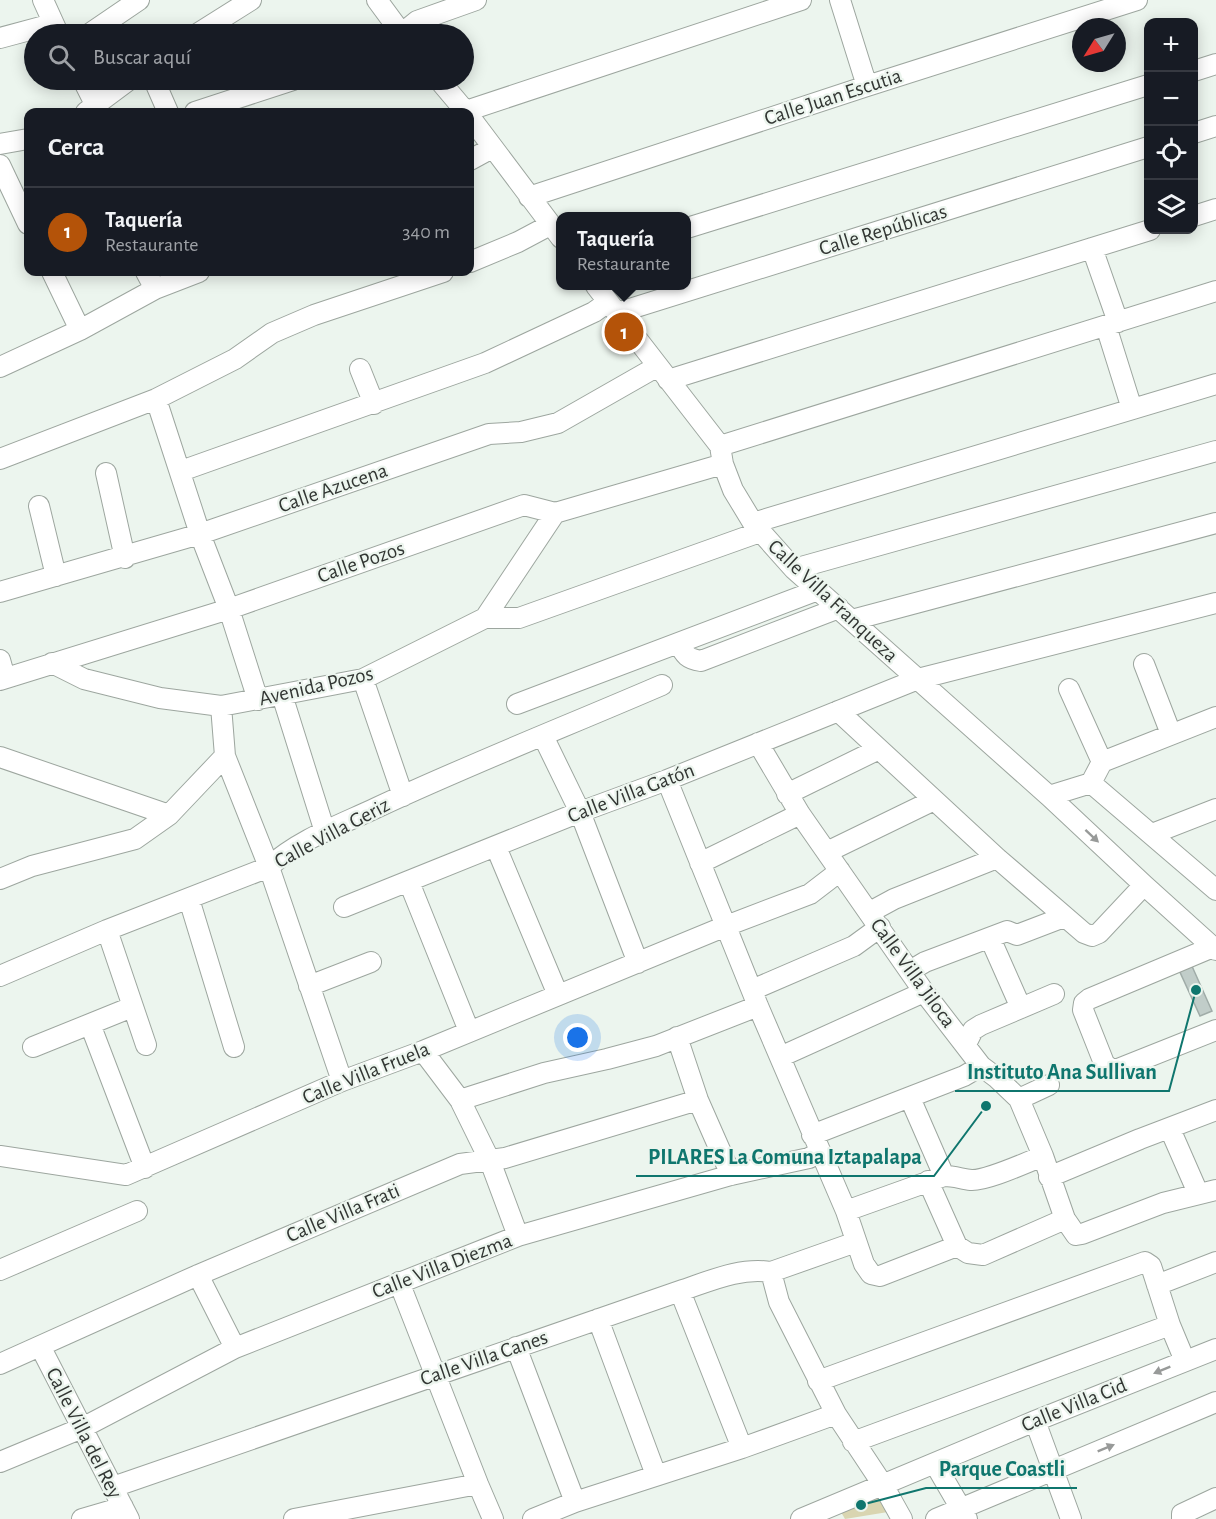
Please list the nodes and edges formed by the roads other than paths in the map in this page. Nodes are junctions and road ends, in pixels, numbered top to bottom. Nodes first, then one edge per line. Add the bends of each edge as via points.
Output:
1 (43, 0) edge
2 (139, 0) edge
3 (251, 0) edge
4 (376, 0) edge
5 (476, 0) edge
6 (801, 0) edge
7 (840, 0) edge
8 (1137, 0) edge
9 (54, 24) edge
10 (104, 24) edge
11 (213, 24) edge
12 (394, 24) edge
13 (413, 24) edge
14 (24, 34) edge
15 (0, 38) edge
16 (1216, 64) edge
17 (1198, 70) edge
18 (867, 86) junction
19 (1144, 87) edge
20 (86, 90) edge
21 (115, 90) edge
22 (158, 90) edge
23 (262, 90) edge
24 (447, 90) edge
25 (90, 108) edge
26 (166, 108) edge
27 (207, 108) edge
28 (462, 108) edge
29 (474, 109) edge
30 (474, 123) edge
31 (1216, 126) edge
32 (1198, 132) edge
33 (24, 140) edge
34 (0, 144) edge
35 (492, 148) junction
36 (1144, 148) edge
37 (474, 158) edge
38 (0, 165) edge
39 (530, 197) junction
40 (1216, 209) edge
41 (1198, 215) edge
42 (24, 216) edge
43 (691, 227) edge
44 (555, 232) edge
45 (1144, 232) edge
46 (1092, 248) junction
47 (474, 260) edge
48 (53, 276) edge
49 (148, 276) edge
50 (189, 276) edge
51 (431, 276) edge
52 (691, 284) edge
53 (155, 289) junction
54 (600, 290) edge
55 (670, 290) edge
56 (1216, 291) edge
57 (613, 307) junction
58 (1112, 324) junction
59 (80, 330) junction
60 (0, 367) edge
61 (360, 369) dead end
62 (663, 373) junction
63 (1216, 384) edge
64 (156, 399) junction
65 (374, 404) junction
66 (1132, 409) junction
67 (1216, 451) edge
68 (722, 455) junction
69 (0, 459) edge
70 (181, 471) junction
71 (106, 472) dead end
72 (39, 506) dead end
73 (555, 513) junction
74 (1216, 523) edge
75 (756, 527) junction
76 (200, 534) junction
77 (124, 558) junction
78 (794, 569) junction
79 (56, 576) junction
80 (818, 590) junction
81 (0, 592) edge
82 (1216, 603) edge
83 (229, 609) junction
84 (846, 614) junction
85 (485, 618) junction
86 (678, 643) junction
87 (52, 663) junction
88 (1144, 664) dead end
89 (2, 673) edge
90 (363, 679) junction
91 (918, 679) junction
92 (662, 685) dead end
93 (1069, 689) dead end
94 (282, 695) junction
95 (258, 700) junction
96 (517, 704) dead end
97 (221, 706) junction
98 (838, 711) junction
99 (1216, 717) edge
100 (1171, 734) junction
101 (543, 736) junction
102 (758, 743) junction
103 (879, 749) junction
104 (225, 756) junction
105 (0, 757) edge
106 (1102, 762) junction
107 (667, 780) junction
108 (1090, 783) junction
109 (787, 794) junction
110 (1049, 795) junction
111 (403, 796) junction
112 (934, 800) junction
113 (1216, 809) edge
114 (580, 812) junction
115 (800, 814) junction
116 (169, 815) junction
117 (325, 832) junction
118 (1152, 834) junction
119 (496, 847) junction
120 (827, 852) junction
121 (997, 858) junction
122 (700, 863) junction
123 (269, 867) junction
124 (840, 871) junction
125 (0, 879) edge
126 (409, 882) junction
127 (1144, 885) junction
128 (1216, 890) edge
129 (189, 899) junction
130 (344, 907) dead end
131 (1064, 917) junction
132 (875, 920) junction
133 (726, 926) junction
134 (107, 930) junction
135 (990, 938) junction
136 (1215, 948) edge
137 (371, 962) dead end
138 (638, 963) junction
139 (910, 970) junction
140 (0, 976) edge
141 (309, 986) junction
142 (924, 992) junction
143 (1054, 994) dead end
144 (558, 995) junction
145 (755, 998) junction
146 (132, 1006) junction
147 (1021, 1008) junction
148 (90, 1024) junction
149 (1216, 1030) edge
150 (469, 1031) junction
151 (677, 1037) junction
152 (966, 1044) junction
153 (146, 1045) dead end
154 (33, 1047) dead end
155 (234, 1047) dead end
156 (423, 1051) junction
157 (780, 1057) junction
158 (981, 1066) junction
159 (342, 1081) junction
160 (1049, 1085) dead end
161 (910, 1098) junction
162 (1019, 1099) junction
163 (460, 1100) junction
164 (698, 1100) junction
165 (1216, 1110) edge
166 (1170, 1129) junction
167 (816, 1143) junction
168 (0, 1156) edge
169 (1043, 1156) junction
170 (490, 1161) junction
171 (145, 1168) junction
172 (731, 1175) junction
173 (1049, 1177) junction
174 (936, 1178) junction
175 (1207, 1192) edge
176 (137, 1211) dead end
177 (846, 1212) junction
178 (1070, 1227) junction
179 (518, 1236) junction
180 (856, 1242) junction
181 (957, 1246) junction
182 (1216, 1262) edge
183 (0, 1270) edge
184 (771, 1272) junction
185 (198, 1275) junction
186 (399, 1282) junction
187 (1157, 1285) junction
188 (680, 1291) junction
189 (598, 1319) junction
190 (1170, 1325) junction
191 (40, 1346) junction
192 (516, 1347) junction
193 (235, 1348) junction
194 (1216, 1349) edge
195 (1185, 1361) junction
196 (0, 1364) edge
197 (435, 1375) junction
198 (818, 1381) junction
199 (1216, 1402) edge
200 (836, 1414) junction
201 (1035, 1421) junction
202 (82, 1428) junction
203 (853, 1442) junction
204 (742, 1448) junction
205 (0, 1462) edge
206 (935, 1464) junction
207 (1052, 1470) junction
208 (656, 1475) junction
209 (478, 1484) junction
210 (883, 1485) junction
211 (113, 1487) junction
212 (1216, 1498) edge
213 (575, 1502) junction
214 (126, 1513) edge
215 (965, 1514) edge
216 (1182, 1517) edge
217 (82, 1519) edge
218 (294, 1519) edge
219 (493, 1519) edge
220 (533, 1519) edge
221 (801, 1519) edge
222 (902, 1519) edge
223 (936, 1519) edge
224 (1071, 1519) edge

1 - 9 street
2 - 10 street
3 - 11 street
4 - 12 street
5 - 13 street
6 - 29 street
7 - 18 street
8 - 18 street, Calle Juan Escutia
14 - 15 street
16 - 17 street
18 - 39 street, Calle Juan Escutia
19 - 43 street
20 - 25 street
21 - 25 street
22 - 26 street
23 - 27 street
24 - 28 street
30 - 35 street
31 - 32 street
33 - 34 street
35 - 37 street
35 - 39 street
36 - 52 street, Calle Repúblicas
38 - 42 street
39 - 44 street
40 - 41 street
44 - 47 street
45 - 46 street, Calle Azucena
46 - 58 street
46 - 62 street, Calle Azucena
48 - 59 street
49 - 53 street
50 - 53 street
51 - 64 street via 314,315 273,333 235,359
53 - 59 street
54 - 57 street, Calle Villa Franqueza
55 - 57 street, Calle Repúblicas
56 - 58 street
57 - 62 street, Calle Villa Franqueza
57 - 65 street, Calle Repúblicas via 594,312 485,363
58 - 66 street
58 - 68 street
59 - 60 street
61 - 65 street
62 - 68 street, Calle Villa Franqueza
62 - 76 street, Calle Azucena via 558,423 521,432 489,434
63 - 66 street
64 - 69 street
64 - 70 street
65 - 70 street, Calle Repúblicas
66 - 75 street
67 - 78 street
68 - 73 street
68 - 75 street, Calle Villa Franqueza via 733,489
70 - 76 street
71 - 77 street
72 - 79 street
73 - 83 street, Calle Pozos via 524,505
73 - 85 street, Avenida Pozos
74 - 84 street
75 - 78 street, Calle Villa Franqueza
75 - 85 street via 519,618
76 - 77 street, Calle Azucena
76 - 83 street
77 - 79 street, Calle Azucena
78 - 80 street, Calle Villa Franqueza
79 - 81 street, Calle Azucena
80 - 84 street, Calle Villa Franqueza
80 - 86 street
82 - 91 street
83 - 87 street, Calle Pozos
83 - 95 street
84 - 86 street via 701,661 684,655
84 - 91 street, Calle Villa Franqueza
85 - 90 street, Avenida Pozos
86 - 96 street
87 - 89 street, Calle Pozos
87 - 97 street, Avenida Pozos via 94,682 160,698
88 - 100 street
90 - 94 street, Avenida Pozos
90 - 111 street
91 - 98 street, Calle Villa Gatón
91 - 110 street, Calle Villa Franqueza
92 - 101 street, Calle Villa Geriz
93 - 106 street
94 - 95 street, Avenida Pozos
94 - 117 street
95 - 97 street, Avenida Pozos
97 - 104 street
98 - 102 street, Calle Villa Gatón
98 - 103 street
99 - 100 street
100 - 106 street
101 - 111 street, Calle Villa Geriz
101 - 114 street
102 - 107 street, Calle Villa Gatón
102 - 109 street, Calle Villa Jiloca
103 - 109 street
103 - 112 street
104 - 116 street
104 - 123 street
105 - 116 street
106 - 108 street
107 - 114 street, Calle Villa Gatón
107 - 122 street
108 - 110 street
108 - 118 street
109 - 115 street, Calle Villa Jiloca
110 -> 127 street, Calle Villa Franqueza
111 - 117 street, Calle Villa Geriz
112 - 120 street
112 - 121 street
113 - 118 street
114 - 119 street, Calle Villa Gatón
114 - 138 street
115 - 120 street, Calle Villa Jiloca
115 - 122 street
116 - 125 street via 135,839 32,866
117 - 123 street, Calle Villa Geriz
118 - 128 street
119 - 126 street, Calle Villa Gatón
119 - 144 street
120 - 124 street, Calle Villa Jiloca
121 - 131 street
121 - 132 street via 894,899
122 - 133 street
123 - 129 street, Calle Villa Geriz
123 - 141 street
124 - 132 street, Calle Villa Jiloca
124 - 133 street, Calle Villa Fruela via 810,894
126 - 130 street, Calle Villa Gatón
126 - 150 street
127 - 131 street via 1092,936
127 - 136 street, Calle Villa Franqueza
129 - 134 street, Calle Villa Geriz
129 - 155 street
131 - 135 street via 1017,935 1007,931
132 - 139 street, Calle Villa Jiloca
132 - 145 street via 854,946
133 - 138 street, Calle Villa Fruela
133 - 145 street
134 - 140 street, Calle Villa Geriz
134 - 146 street
135 - 139 street
135 - 147 street
136 - 149 street via 1089,999 1083,1010 1110,1069
137 - 141 street
138 - 144 street, Calle Villa Fruela
139 - 142 street, Calle Villa Jiloca
141 - 159 street
142 - 152 street, Calle Villa Jiloca
142 - 157 street
143 - 147 street
144 - 150 street, Calle Villa Fruela
145 - 151 street
145 - 157 street
146 - 148 street
146 - 153 street
147 - 152 street via 981,1024
148 - 154 street
148 - 171 street
150 - 156 street, Calle Villa Fruela
151 - 163 street
151 - 164 street
152 - 158 street, Calle Villa Jiloca
156 - 159 street, Calle Villa Fruela
156 - 163 street
157 - 167 street
158 - 161 street, Calle Villa Diezma
158 - 162 street, Calle Villa Jiloca
159 - 171 street, Calle Villa Fruela
160 - 162 street
161 - 167 street, Calle Villa Diezma
161 - 174 street
162 - 169 street, Calle Villa Jiloca
163 - 170 street
164 - 170 street, Calle Villa Frati
164 - 172 street
165 - 166 street
166 - 173 street
166 - 175 street
167 - 172 street, Calle Villa Diezma via 809,1158
167 - 177 street
168 - 171 street, Calle Villa Fruela via 126,1175
169 - 173 street, Calle Villa Jiloca
169 - 174 street via 983,1179
170 - 179 street
170 - 185 street, Calle Villa Frati via 460,1164
172 - 179 street, Calle Villa Diezma
173 - 178 street, Calle Villa Jiloca
174 - 177 street
174 - 181 street
175 - 178 street via 1163,1203 1082,1234
176 - 183 street
177 - 180 street
178 - 181 street via 983,1255 968,1253
179 - 186 street, Calle Villa Diezma
180 - 181 street via 871,1274 880,1276
180 - 184 street, Calle Villa Canes
182 - 187 street
184 - 188 street, Calle Villa Canes via 741,1271
184 - 198 street via 779,1302
185 - 191 street, Calle Villa Frati
185 - 193 street
186 - 193 street, Calle Villa Diezma
186 - 197 street
187 - 190 street
187 - 198 street via 1146,1262
188 - 189 street, Calle Villa Canes
188 - 204 street
189 - 192 street, Calle Villa Canes
189 - 208 street
190 - 195 street
190 - 203 street
191 - 196 street, Calle Villa Frati
191 - 202 street, Calle Villa del Rey
192 - 197 street, Calle Villa Canes
192 - 213 street
193 - 202 street, Calle Villa Diezma
194 - 195 street, Calle Villa Cid
195 -> 201 street, Calle Villa Cid
197 - 209 street
197 - 211 street, Calle Villa Canes
198 - 200 street
207 -> 199 street
200 - 203 street
200 - 204 street
201 - 206 street, Calle Villa Cid
201 - 207 street
202 - 205 street, Calle Villa Diezma
202 - 211 street, Calle Villa del Rey
203 - 210 street
204 - 208 street
206 - 210 street, Calle Villa Cid
206 - 215 street
207 - 215 street
207 - 224 street
208 - 213 street
209 - 218 street
209 - 219 street
210 - 221 street, Calle Villa Cid
210 - 222 street
211 - 214 street, Calle Villa del Rey
212 - 216 street
213 - 220 street
214 - 217 street
215 - 223 street

